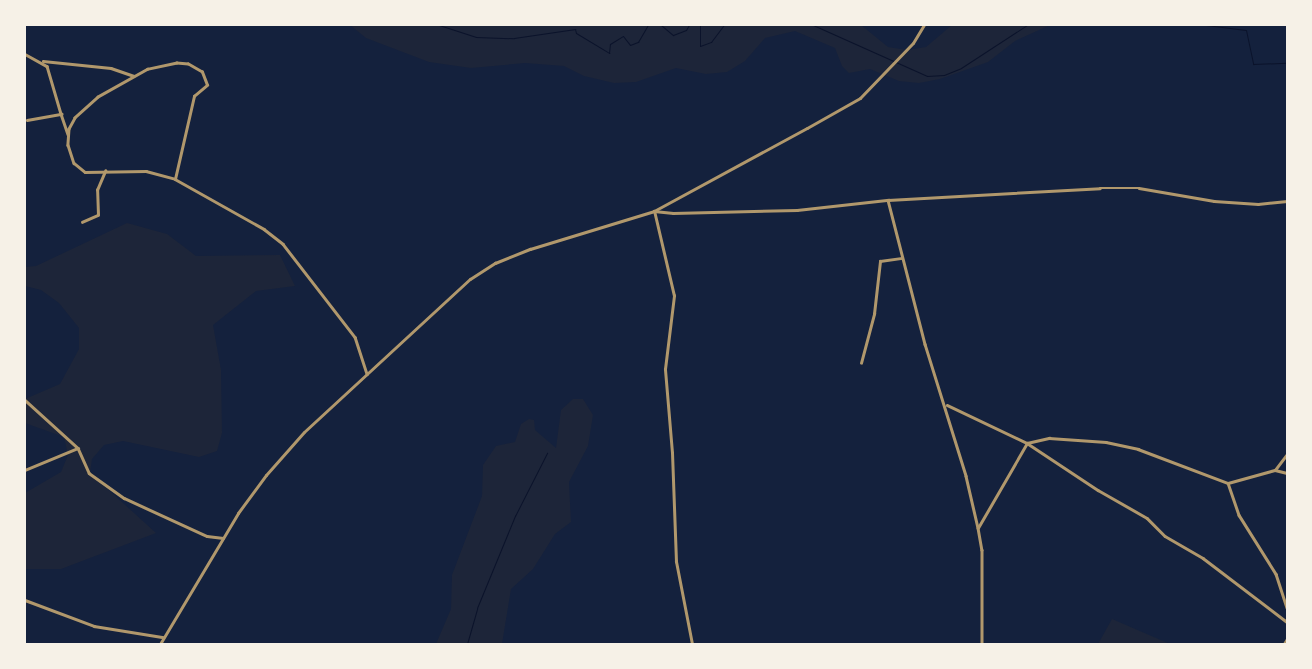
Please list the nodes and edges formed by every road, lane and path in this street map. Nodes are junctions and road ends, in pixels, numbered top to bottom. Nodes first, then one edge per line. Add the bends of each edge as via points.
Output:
1 (924, 25) edge
2 (25, 54) edge
3 (43, 61) junction
4 (134, 76) junction
5 (61, 114) junction
6 (27, 120) dead end
7 (68, 135) junction
8 (106, 171) junction
9 (175, 179) junction
10 (888, 200) junction
11 (1287, 201) edge
12 (654, 211) junction
13 (82, 222) dead end
14 (902, 258) junction
15 (861, 363) dead end
16 (368, 376) junction
17 (25, 400) edge
18 (946, 405) junction
19 (1027, 443) junction
20 (78, 448) junction
21 (1287, 454) edge
22 (25, 470) edge
23 (1275, 470) junction
24 (1287, 473) edge
25 (1228, 483) junction
26 (978, 528) junction
27 (223, 538) junction
28 (25, 600) edge
29 (1287, 607) edge
30 (1287, 622) edge
31 (163, 637) junction
32 (1287, 639) edge
33 (160, 644) edge
34 (692, 644) edge
35 (982, 644) edge
36 (1284, 644) edge

1 - 12 street via 913,43 860,98
2 - 3 street
3 - 4 street via 111,68
3 - 5 street via 52,74
4 - 7 street via 85,108 75,118
4 - 9 street via 148,69 188,64 206,77 207,85 194,96
5 - 6 street
5 - 7 street
7 - 8 street via 70,154 79,168 92,173
8 - 9 street via 146,171
8 - 13 street via 97,190 98,215
9 - 16 street via 264,229 283,244 355,337
10 - 11 street via 1139,188 1214,201 1258,204
10 - 12 street via 797,210 673,214
10 - 14 street
12 - 16 street via 495,263 470,279
12 - 34 street via 674,296 665,369 676,562
14 - 15 street via 880,261 874,314
14 - 18 street via 925,344
16 - 27 street via 304,432 266,475
17 - 20 street
18 - 19 street
18 - 26 street
19 - 25 street via 1062,437 1106,442 1174,460
19 - 26 street
19 - 30 street via 1147,518 1166,536 1202,558
20 - 22 street
20 - 27 street via 90,473 124,498 207,536
21 - 23 street
23 - 24 street
23 - 25 street
25 - 29 street via 1239,515 1276,574
26 - 35 street via 982,559
27 - 31 street
28 - 31 street via 94,626
31 - 33 street
32 - 36 street

